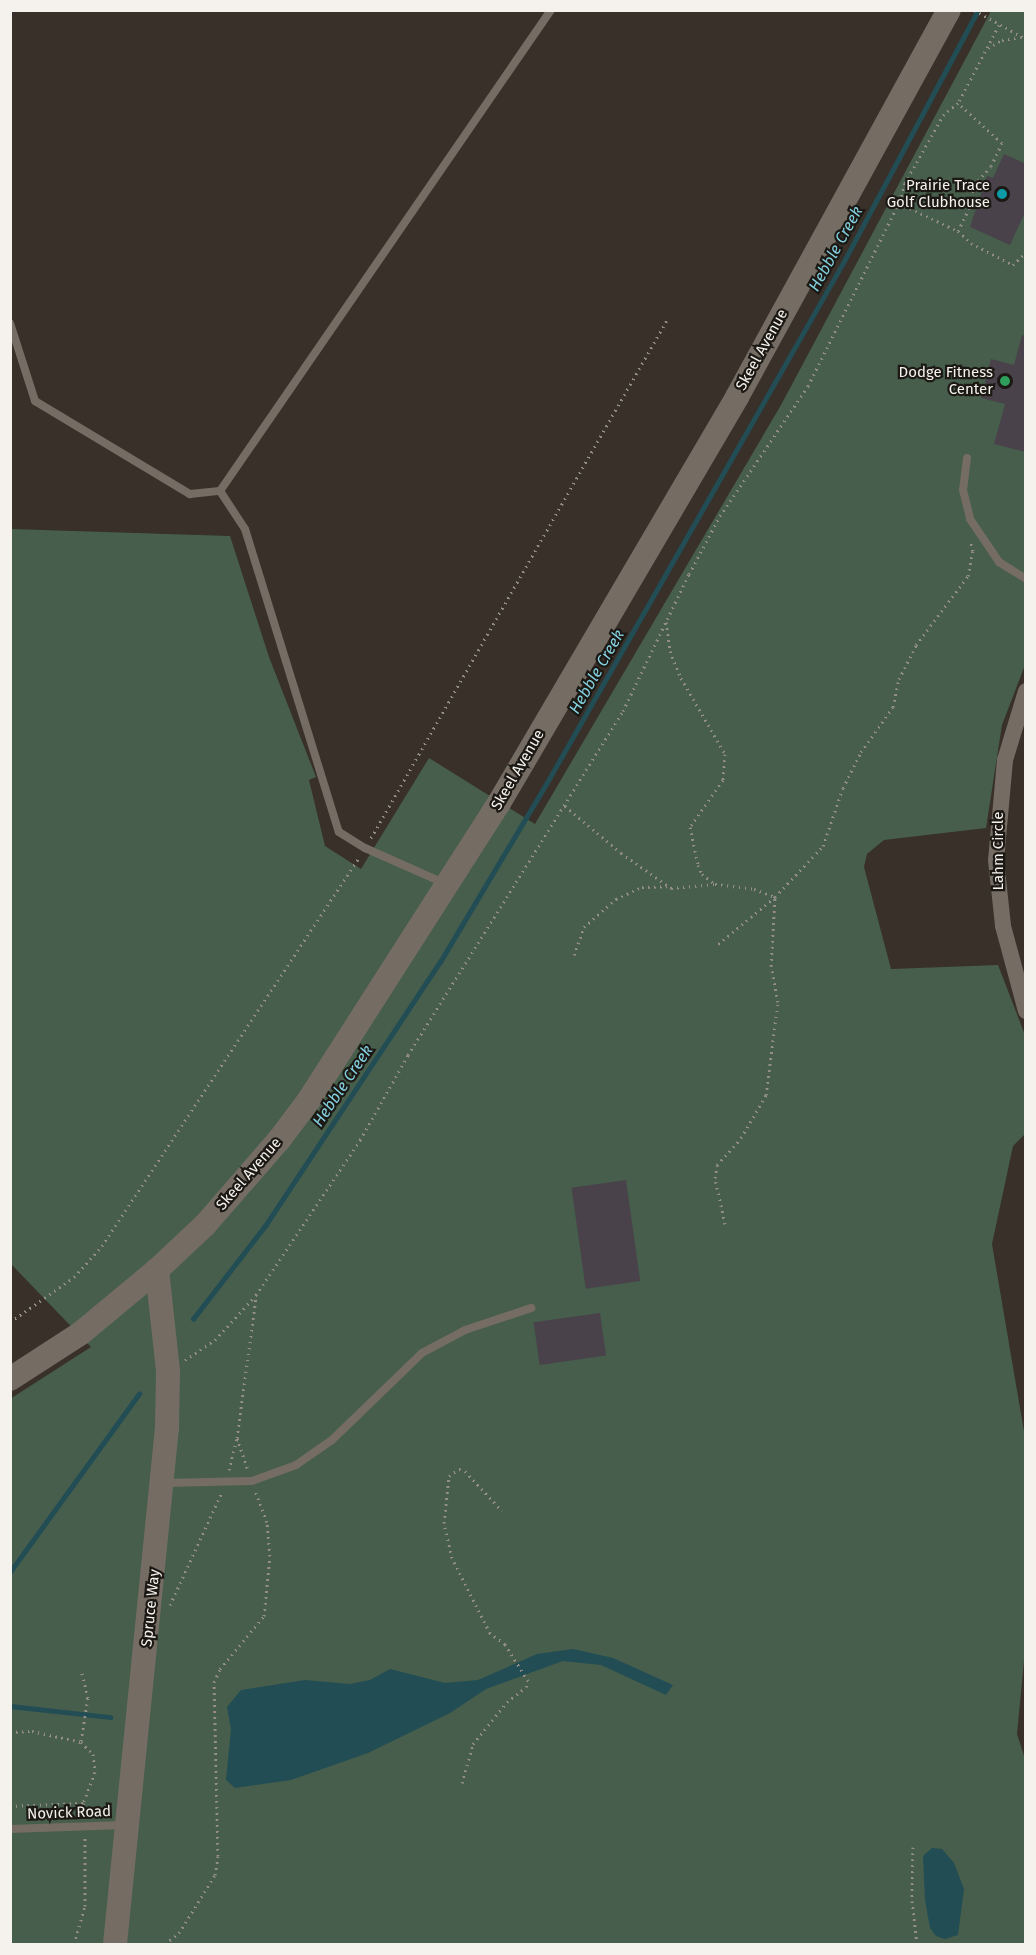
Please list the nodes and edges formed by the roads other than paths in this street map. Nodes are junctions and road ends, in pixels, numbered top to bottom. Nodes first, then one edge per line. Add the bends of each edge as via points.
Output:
1 (551, 10) edge
2 (949, 10) edge
3 (10, 323) edge
4 (967, 458) dead end
5 (220, 491) junction
6 (1026, 579) edge
7 (1026, 691) edge
8 (449, 886) junction
9 (1026, 1011) edge
10 (157, 1270) junction
11 (531, 1308) dead end
12 (10, 1379) edge
13 (164, 1484) junction
14 (128, 1825) junction
15 (10, 1829) edge
16 (115, 1944) edge

1 - 5 lane
2 - 8 street, Skeel Avenue via 736,397
3 - 5 lane via 35,401 190,494
4 - 6 lane via 963,490 970,519 999,562
5 - 8 lane via 245,529 339,832
7 - 9 street, Lahm Circle via 1005,760 996,860 1003,927
8 - 10 street, Skeel Avenue via 279,1140 205,1225
10 - 12 street, Skeel Avenue via 81,1333
10 - 13 street, Spruce Way via 168,1371
11 - 13 lane via 465,1329 422,1353 332,1440 296,1465 252,1481
13 - 14 street, Spruce Way
14 - 15 lane, Novick Road
14 - 16 street, Spruce Way

